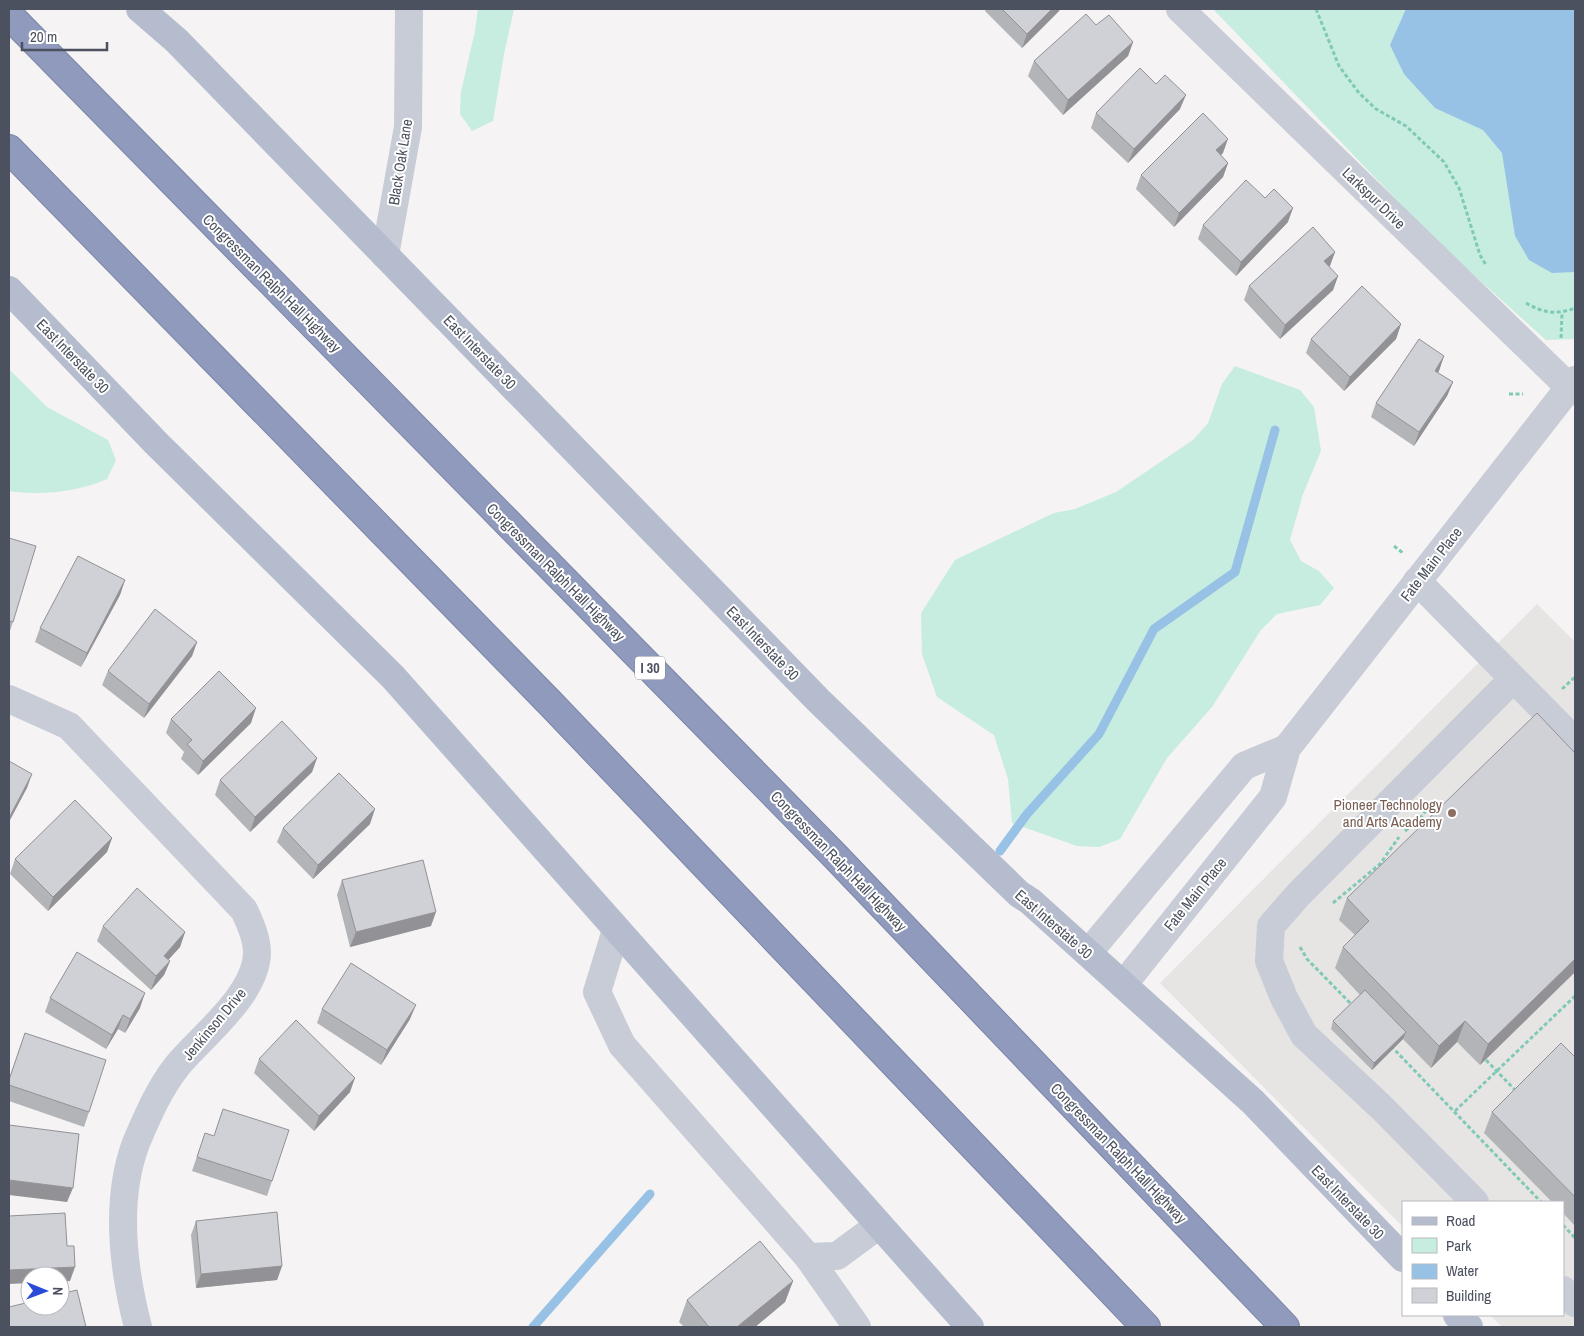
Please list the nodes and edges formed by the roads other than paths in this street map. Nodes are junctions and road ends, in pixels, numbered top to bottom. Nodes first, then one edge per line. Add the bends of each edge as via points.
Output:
1 (140, 9) edge
2 (409, 9) edge
3 (1180, 9) edge
4 (9, 15) edge
5 (9, 149) edge
6 (385, 255) junction
7 (9, 290) edge
8 (1572, 384) edge
9 (1417, 581) junction
10 (1513, 679) junction
11 (9, 699) edge
12 (1575, 741) edge
13 (1287, 748) junction
14 (616, 930) junction
15 (1088, 954) junction
16 (1123, 985) junction
17 (1474, 1201) edge
18 (879, 1225) junction
19 (808, 1257) junction
20 (1402, 1257) edge
21 (1564, 1291) edge
22 (1575, 1303) edge
23 (1458, 1316) edge
24 (138, 1327) edge
25 (857, 1327) edge
26 (970, 1327) edge
27 (1146, 1327) edge
28 (1285, 1327) edge
29 (1469, 1327) edge

1 - 6 main road, East Interstate 30 via 178,41
2 - 6 street, Black Oak Lane via 408,127
3 - 8 street, Larkspur Drive
4 - 28 highway, Congressman Ralph Hall Highway / I 30 via 835,856
5 - 27 highway via 551,704
6 - 15 main road, East Interstate 30 via 818,700 1019,894
7 - 14 main road, East Interstate 30 via 156,443 393,677
8 - 9 street, Fate Main Place
9 - 10 street
9 - 13 street, Fate Main Place
10 - 12 street
10 - 17 street via 1271,926 1269,961 1304,1035
11 - 24 street, Jenkinson Drive via 69,726 244,910 253,930 257,953 252,976 241,996 176,1068 152,1107 136,1146 126,1186 123,1237 129,1290
13 - 15 street, Fate Main Place via 1244,766
13 - 16 street, Fate Main Place via 1273,797
14 - 18 main road, East Interstate 30
14 - 19 street via 597,992 622,1045
15 - 16 main road, East Interstate 30
16 - 20 main road, East Interstate 30 via 1253,1102
18 - 19 street via 837,1256
18 - 26 main road, East Interstate 30
19 - 25 street
21 - 22 street
23 - 29 main road

